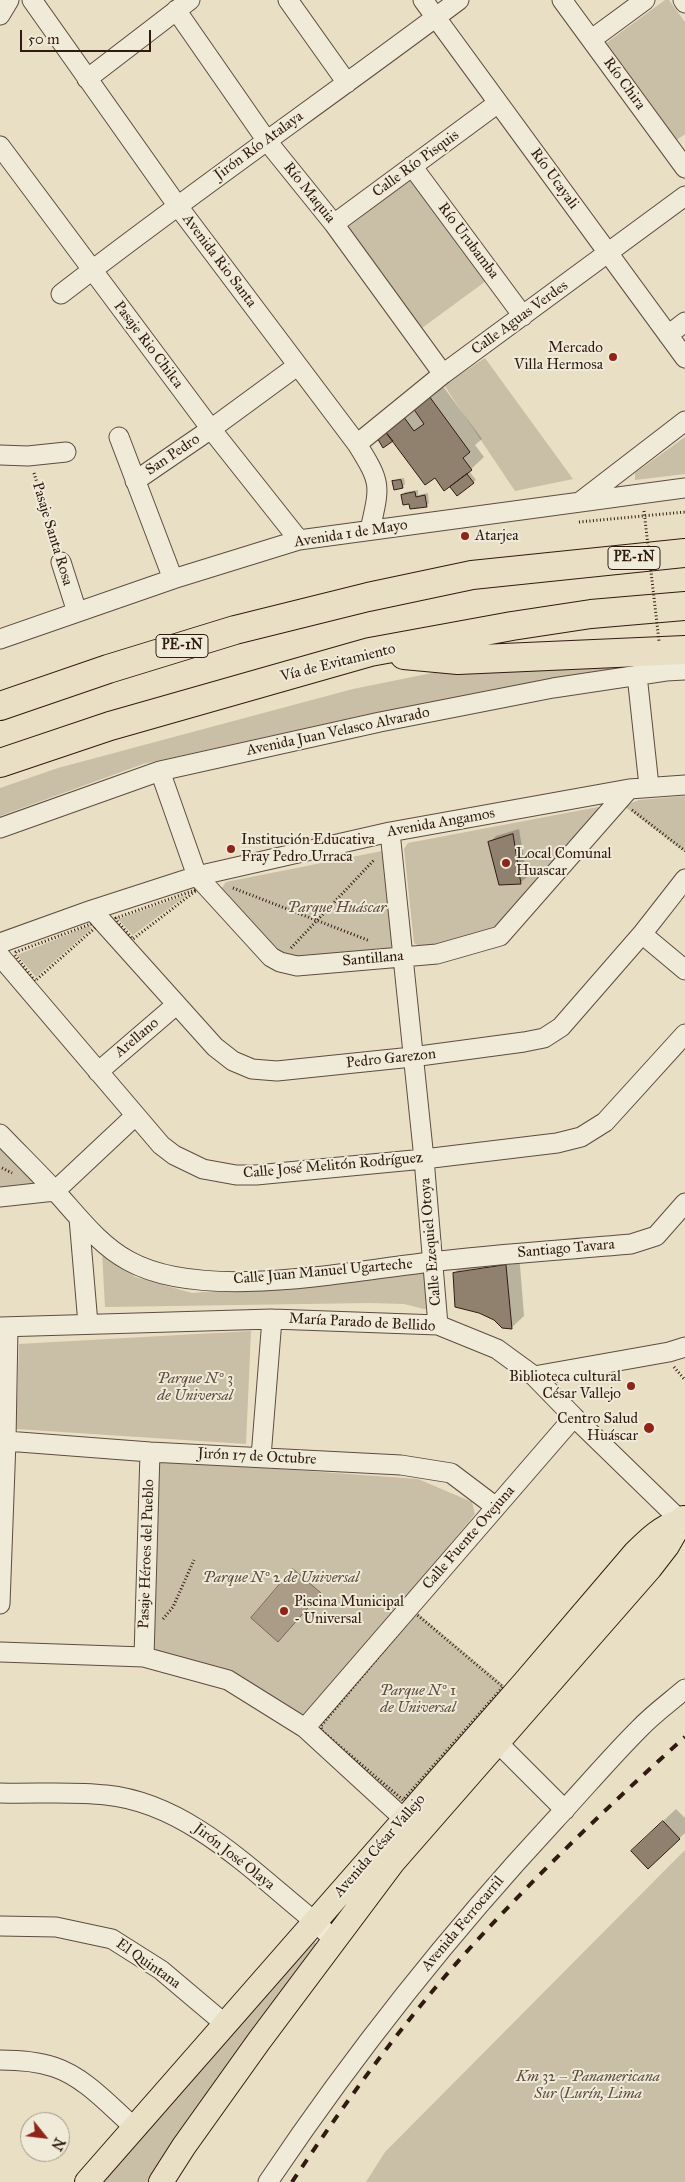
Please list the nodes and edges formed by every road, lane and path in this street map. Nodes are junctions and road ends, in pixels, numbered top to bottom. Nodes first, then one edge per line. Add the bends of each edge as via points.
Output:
1 (9, 0) edge
2 (32, 0) edge
3 (288, 0) edge
4 (423, 0) edge
5 (459, 0) edge
6 (562, 0) edge
7 (645, 0) edge
8 (183, 5) edge
9 (0, 15) edge
10 (436, 18) junction
11 (592, 39) junction
12 (87, 79) junction
13 (347, 82) junction
14 (498, 103) junction
15 (267, 141) junction
16 (0, 146) edge
17 (412, 166) junction
18 (685, 168) edge
19 (685, 196) edge
20 (178, 205) junction
21 (334, 224) junction
22 (608, 253) junction
23 (92, 270) junction
24 (61, 294) dead end
25 (523, 316) junction
26 (685, 322) edge
27 (668, 335) junction
28 (685, 358) edge
29 (297, 366) junction
30 (443, 374) junction
31 (685, 421) edge
32 (211, 429) junction
33 (119, 437) dead end
34 (357, 444) junction
35 (66, 452) dead end
36 (0, 455) edge
37 (28, 456) junction
38 (135, 481) junction
39 (685, 488) edge
40 (579, 502) junction
41 (644, 511) dead end
42 (685, 512) edge
43 (608, 521) dead end
44 (370, 530) junction
45 (300, 540) junction
46 (685, 553) edge
47 (61, 562) joint
48 (173, 579) junction
49 (685, 606) edge
50 (77, 612) junction
51 (0, 639) edge
52 (659, 641) dead end
53 (685, 650) edge
54 (370, 652) junction
55 (685, 670) edge
56 (637, 676) junction
57 (0, 706) edge
58 (0, 762) edge
59 (160, 770) junction
60 (685, 785) edge
61 (649, 786) junction
62 (627, 797) junction
63 (0, 828) edge
64 (390, 832) junction
65 (685, 851) edge
66 (380, 854) dead end
67 (685, 879) edge
68 (197, 882) junction
69 (236, 883) dead end
70 (94, 918) junction
71 (317, 921) junction
72 (642, 934) junction
73 (372, 942) dead end
74 (0, 943) edge
75 (285, 955) dead end
76 (402, 955) junction
77 (0, 956) edge
78 (685, 970) edge
79 (35, 980) dead end
80 (176, 1005) junction
81 (683, 1042) edge
82 (412, 1057) junction
83 (98, 1072) junction
84 (135, 1116) junction
85 (0, 1134) edge
86 (424, 1159) junction
87 (1, 1163) edge
88 (0, 1170) edge
89 (55, 1191) junction
90 (0, 1197) edge
91 (685, 1203) edge
92 (78, 1218) junction
93 (432, 1262) junction
94 (272, 1319) junction
95 (88, 1324) junction
96 (438, 1325) junction
97 (4, 1327) edge
98 (685, 1347) edge
99 (671, 1363) dead end
100 (534, 1376) junction
101 (685, 1380) edge
102 (574, 1417) junction
103 (6, 1441) junction
104 (150, 1452) junction
105 (261, 1457) junction
106 (496, 1507) junction
107 (683, 1518) edge
108 (194, 1560) dead end
109 (0, 1604) edge
110 (415, 1613) dead end
111 (159, 1623) dead end
112 (0, 1652) edge
113 (144, 1657) junction
114 (503, 1687) dead end
115 (685, 1689) edge
116 (305, 1728) junction
117 (498, 1742) junction
118 (0, 1793) edge
119 (565, 1810) junction
120 (412, 1826) junction
121 (314, 1921) junction
122 (0, 1926) edge
123 (332, 1942) junction
124 (225, 2024) junction
125 (0, 2060) edge
126 (135, 2128) junction
127 (87, 2182) edge
128 (161, 2182) edge
129 (268, 2182) edge

1 - 9 street
2 - 12 street, Avenida Rio Santa
3 - 13 street
4 - 10 street, Río Ucayali
5 - 10 street, Jirón Río Atalaya
6 - 11 street, Río Chira
7 - 11 street
8 - 12 street
8 - 15 street, Río Maquia
10 - 13 street, Jirón Río Atalaya
10 - 14 street, Río Ucayali
11 - 18 street, Río Chira
12 - 20 street, Avenida Rio Santa
13 - 15 street, Jirón Río Atalaya
14 - 17 street, Calle Río Pisquis
14 - 22 street, Río Ucayali
15 - 20 street, Jirón Río Atalaya
15 - 21 street, Río Maquia
16 - 23 street, Pasaje Rio Chilca
17 - 21 street, Calle Río Pisquis
17 - 25 street, Río Urubamba
19 - 22 street, Calle Aguas Verdes
20 - 23 street, Jirón Río Atalaya
20 - 29 street, Avenida Rio Santa
21 - 30 street, Río Maquia
22 - 25 street, Calle Aguas Verdes
22 - 27 street, Río Ucayali
23 - 24 street, Jirón Río Atalaya
23 - 32 street, Pasaje Rio Chilca
25 - 30 street, Calle Aguas Verdes
26 - 27 street
27 - 28 street, Río Ucayali
29 - 32 street, San Pedro
29 - 34 street, Avenida Rio Santa
30 - 34 street, Calle Aguas Verdes
31 - 40 street
32 - 38 street, San Pedro
32 - 45 street, Pasaje Rio Chilca
33 - 38 street
34 - 44 street, Avenida Rio Santa via 378,483
35 - 37 street
36 - 37 street
37 - 47 path, Pasaje Santa Rosa
38 - 48 street, San Pedro
39 - 40 street, Avenida 1 de Mayo
40 - 44 street, Avenida 1 de Mayo
41 - 52 path, bridge
42 - 43 path
44 - 45 street, Avenida 1 de Mayo
45 - 48 street, Avenida 1 de Mayo
46 - 57 highway, PE-1N via 472,575 368,597 235,630
47 - 50 street, Pasaje Santa Rosa
48 - 50 street, Avenida 1 de Mayo
49 - 54 highway, Vía de Evitamiento via 520,624
50 - 51 street, Avenida 1 de Mayo
53 - 54 highway via 458,660
54 - 58 highway, Vía de Evitamiento via 110,726
55 - 56 street, Avenida Juan Velasco Alvarado
56 - 59 street, Avenida Juan Velasco Alvarado via 544,690 380,722
56 - 61 street
59 - 63 street, Avenida Juan Velasco Alvarado
59 - 68 street, Santillana
60 - 61 street, Avenida Angamos
61 - 62 street, Avenida Angamos
62 - 64 street, Avenida Angamos
62 - 65 path
62 - 76 street, Santillana via 500,936 437,954
64 - 68 street, Avenida Angamos
64 - 76 street, Calle Ezequiel Otoya
66 - 71 path
67 - 72 street, Pedro Garezon
68 - 68 path via 116,918 117,921 133,939
68 - 70 street, Avenida Angamos
68 - 76 street, Santillana via 264,951 280,962 297,966
69 - 71 path via 226,885
70 - 74 street, Avenida Angamos
70 - 79 path
70 - 80 street, Pedro Garezon
71 - 73 path
71 - 75 path
72 - 78 street
72 - 82 street, Pedro Garezon via 561,1027 544,1038
76 - 82 street, Calle Ezequiel Otoya
77 - 83 street, Calle José Melitón Rodríguez
80 - 82 street, Pedro Garezon via 225,1055 252,1069 277,1071
80 - 83 street, Arellano
81 - 86 street, Calle José Melitón Rodríguez via 605,1122 581,1136 557,1143
82 - 86 street, Calle Ezequiel Otoya
83 - 84 street, Calle José Melitón Rodríguez
84 - 86 street, Calle José Melitón Rodríguez via 174,1155 220,1173 256,1175
84 - 89 street
85 - 89 street, Calle Juan Manuel Ugarteche
86 - 93 street, Calle Ezequiel Otoya
87 - 88 path
89 - 90 street
89 - 92 street, Calle Juan Manuel Ugarteche
91 - 93 street, Santiago Tavara via 656,1236 631,1244
92 - 93 street, Calle Juan Manuel Ugarteche via 128,1261 179,1278 215,1282 290,1279
92 - 95 street
93 - 96 street, Calle Ezequiel Otoya
94 - 95 street, María Parado de Bellido
94 - 96 street, María Parado de Bellido
94 - 105 street
95 - 97 street, María Parado de Bellido
96 - 100 street, María Parado de Bellido via 496,1349
97 - 103 street
98 - 100 street
99 - 101 path
100 - 102 street, María Parado de Bellido
102 - 106 street, Calle Fuente Ovejuna
102 - 107 street, María Parado de Bellido
103 - 104 street, Jirón 17 de Octubre
103 - 109 street
104 - 105 street, Jirón 17 de Octubre
104 - 113 street, Pasaje Héroes del Pueblo
105 - 106 street, Jirón 17 de Octubre via 401,1465 451,1473
106 - 116 street, Calle Fuente Ovejuna
107 - 117 main road, Avenida César Vallejo via 650,1568
107 - 120 main road, Avenida César Vallejo via 653,1534 635,1553 524,1683
108 - 111 path via 173,1608
110 - 114 path
112 - 113 street
113 - 116 street via 228,1680
115 - 119 street, Avenida Ferrocarril via 641,1727
116 - 120 street
117 - 119 street
117 - 120 main road, Avenida César Vallejo
118 - 121 street, Jirón José Olaya via 106,1795 135,1800 163,1810 189,1822 214,1840
119 - 129 street, Avenida Ferrocarril via 498,1882 408,1990 304,2127
120 - 121 main road, Avenida César Vallejo
120 - 123 main road, Avenida César Vallejo via 393,1862
121 - 123 street, Jirón José Olaya
121 - 124 main road, Avenida César Vallejo
122 - 124 street, El Quintana via 56,1927 112,1939 161,1970
123 - 128 main road, Avenida César Vallejo
124 - 126 main road, Avenida César Vallejo
125 - 126 street via 34,2061 74,2076
126 - 127 main road, Avenida César Vallejo

